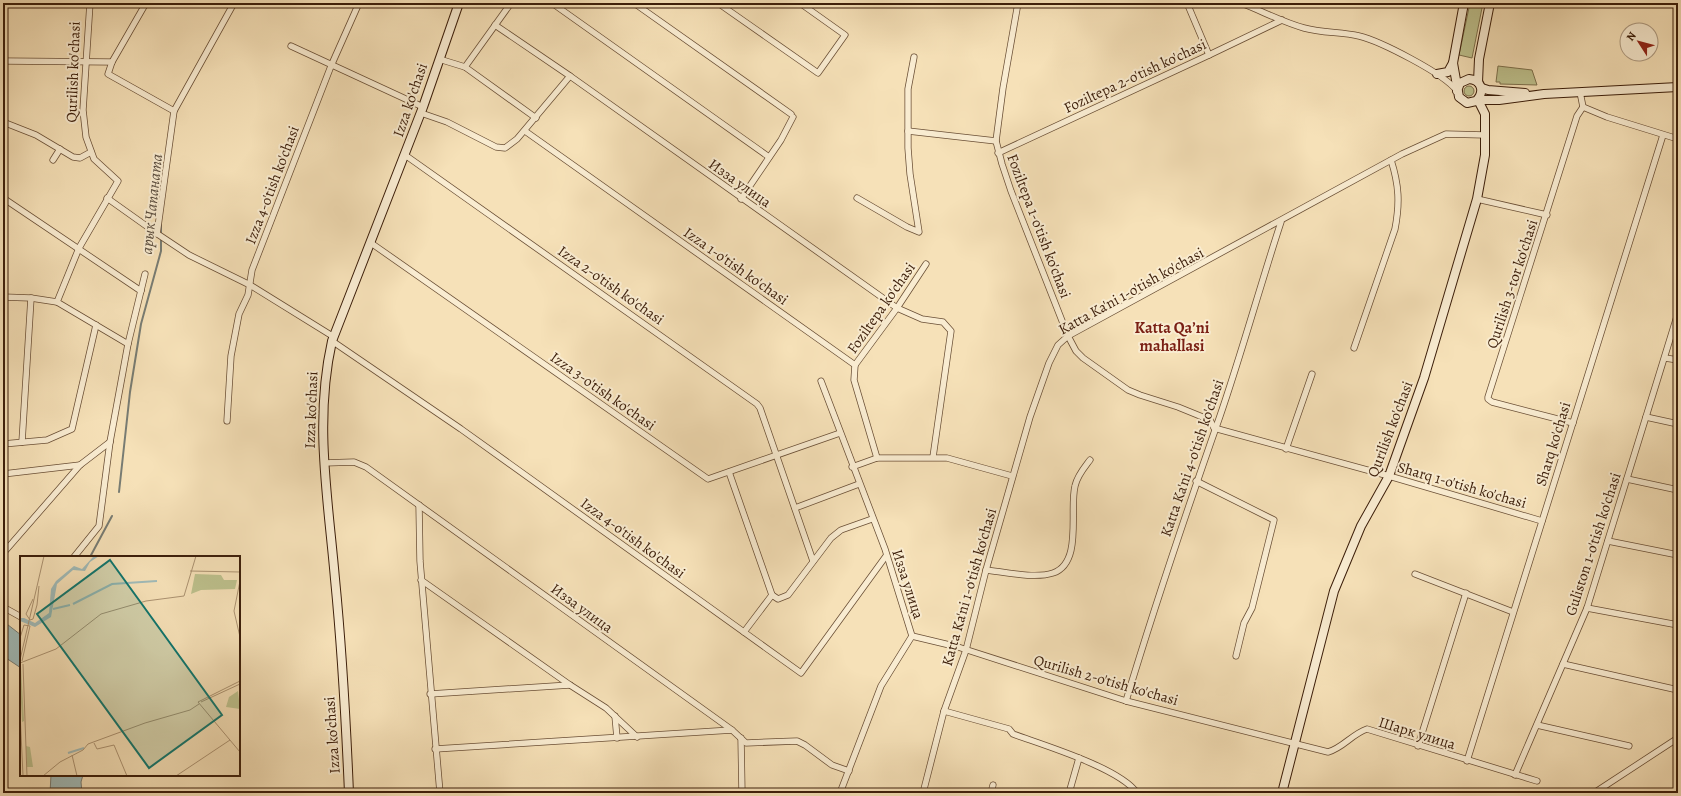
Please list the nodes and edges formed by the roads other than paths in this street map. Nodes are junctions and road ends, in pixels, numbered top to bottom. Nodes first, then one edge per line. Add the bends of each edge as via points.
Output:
1 (90, 3) edge
2 (146, 3) edge
3 (234, 3) edge
4 (359, 3) edge
5 (459, 3) edge
6 (511, 3) edge
7 (552, 3) edge
8 (634, 3) edge
9 (718, 3) edge
10 (800, 3) edge
11 (1018, 3) edge
12 (1187, 3) edge
13 (1241, 3) edge
14 (1464, 3) edge
15 (1490, 3) edge
16 (1282, 20) junction
17 (495, 25) junction
18 (291, 46) dead end
19 (1209, 55) junction
20 (914, 57) dead end
21 (439, 59) junction
22 (3, 61) edge
23 (87, 62) junction
24 (112, 62) junction
25 (1453, 63) junction
26 (331, 66) junction
27 (465, 67) junction
28 (1438, 74) junction
29 (570, 76) junction
30 (1455, 77) junction
31 (1467, 79) junction
32 (1480, 85) junction
33 (1678, 87) edge
34 (1457, 91) junction
35 (1580, 92) junction
36 (1544, 94) junction
37 (1478, 100) junction
38 (1492, 100) junction
39 (1583, 107) junction
40 (422, 110) junction
41 (174, 111) junction
42 (1485, 114) junction
43 (536, 118) junction
44 (3, 122) edge
45 (525, 131) junction
46 (908, 131) junction
47 (1485, 135) junction
48 (1663, 135) junction
49 (1678, 139) edge
50 (996, 141) junction
51 (60, 149) junction
52 (92, 152) junction
53 (998, 153) junction
54 (405, 155) junction
55 (769, 157) junction
56 (53, 160) dead end
57 (1391, 160) junction
58 (3, 198) edge
59 (107, 198) junction
60 (857, 198) dead end
61 (1477, 199) junction
62 (742, 200) junction
63 (1547, 215) junction
64 (1281, 222) junction
65 (158, 235) junction
66 (371, 243) junction
67 (79, 248) junction
68 (926, 264) dead end
69 (145, 274) dead end
70 (250, 285) junction
71 (141, 291) junction
72 (3, 297) edge
73 (31, 298) junction
74 (57, 302) junction
75 (897, 308) junction
76 (1678, 313) edge
77 (96, 325) junction
78 (1068, 336) junction
79 (333, 339) junction
80 (128, 344) junction
81 (1354, 348) dead end
82 (1665, 358) junction
83 (1678, 360) edge
84 (855, 365) junction
85 (1312, 374) dead end
86 (821, 381) dead end
87 (1646, 417) junction
88 (227, 420) dead end
89 (1573, 423) junction
90 (1678, 424) edge
91 (1214, 428) junction
92 (840, 432) junction
93 (22, 442) junction
94 (110, 442) junction
95 (3, 444) edge
96 (1286, 449) junction
97 (778, 455) junction
98 (933, 457) junction
99 (877, 458) junction
100 (1090, 460) dead end
101 (324, 463) junction
102 (80, 465) junction
103 (852, 467) junction
104 (729, 472) junction
105 (4, 475) edge
106 (1012, 476) junction
107 (1389, 476) junction
108 (1627, 479) junction
109 (1196, 481) junction
110 (859, 484) junction
111 (1678, 490) edge
112 (419, 505) junction
113 (795, 508) junction
114 (872, 519) junction
115 (1542, 521) junction
116 (1608, 541) junction
117 (6, 550) dead end
118 (1678, 555) edge
119 (75, 556) edge
120 (886, 556) junction
121 (813, 561) junction
122 (986, 570) junction
123 (1416, 574) dead end
124 (421, 580) junction
125 (1466, 593) junction
126 (772, 595) junction
127 (3, 607) edge
128 (1587, 608) junction
129 (1513, 612) junction
130 (20, 616) edge
131 (1678, 626) edge
132 (744, 632) junction
133 (912, 636) junction
134 (966, 650) junction
135 (1236, 656) dead end
136 (1563, 664) junction
137 (570, 685) junction
138 (1678, 690) edge
139 (430, 694) junction
140 (1126, 701) junction
141 (944, 711) junction
142 (615, 716) junction
143 (1537, 725) junction
144 (732, 730) junction
145 (637, 737) junction
146 (616, 738) junction
147 (741, 738) junction
148 (1678, 738) edge
149 (1296, 743) junction
150 (1418, 746) junction
151 (1629, 746) dead end
152 (435, 749) junction
153 (1079, 758) junction
154 (1466, 761) junction
155 (848, 771) junction
156 (1515, 775) junction
157 (1537, 781) dead end
158 (993, 785) dead end
159 (349, 793) edge
160 (440, 793) edge
161 (742, 793) edge
162 (840, 793) edge
163 (923, 793) edge
164 (991, 793) edge
165 (1069, 793) edge
166 (1137, 793) edge
167 (1282, 793) edge
168 (1594, 793) edge

1 - 23 street, Qurilish ko'chasi
2 - 24 street
3 - 41 street
4 - 26 street, Izza 4-o'tish ko'chasi
5 - 21 main road, Izza ko'chasi
6 - 17 street
7 - 55 street
8 - 55 street via 792,115 781,140
9 - 10 street via 818,73 845,35
11 - 50 street, Foziltepa 1-o'tish ko'chasi
12 - 19 street
13 - 16 street
14 - 25 main road
15 - 32 main road via 1479,59
16 - 19 street, Foziltepa 2-o'tish ko'chasi
16 - 28 street via 1309,29 1368,39
17 - 27 street
17 - 29 street, Изза улица
18 - 26 street
19 - 53 street, Foziltepa 2-o'tish ko'chasi
20 - 46 street via 908,88
21 - 27 street
21 - 40 main road, Izza ko'chasi
22 - 23 street
23 - 24 street
23 - 52 street, Qurilish ko'chasi via 83,110 86,137
24 - 41 street via 108,71 110,76
25 - 28 main road via 1448,72
25 - 30 main road
26 - 40 street
26 - 70 street, Izza 4-o'tish ko'chasi via 252,270
27 - 43 street
28 - 30 street
28 - 34 street
29 - 43 street
29 - 62 street, Изза улица
30 - 31 street
30 - 34 main road
31 - 32 main road via 1473,79
31 - 34 main road via 1460,83
32 - 36 main road via 1494,91
32 - 37 main road via 1481,95
33 - 35 main road
34 - 37 main road via 1465,102
35 - 36 main road
35 - 39 street
36 - 38 main road
37 - 38 main road
37 - 42 main road, Qurilish ko'chasi
38 - 42 main road, Qurilish ko'chasi
39 - 48 street
39 - 63 street, Qurilish 3-tor ko'chasi via 1577,116
40 - 45 street via 501,148 509,146
40 - 54 main road, Izza ko'chasi
41 - 65 street
42 - 47 main road, Qurilish ko'chasi
43 - 45 street
44 - 51 street via 36,135
45 - 84 street, Izza 1-o'tish ko'chasi
46 - 50 street
46 - 60 street via 910,174 919,232
47 - 57 street, Katta Ka'ni 1-o'tish ko'chasi via 1446,134
47 - 61 main road, Qurilish ko'chasi via 1484,167
48 - 49 street
48 - 89 street, Sharq ko'chasi
50 - 53 street, Foziltepa 1-o'tish ko'chasi
51 - 52 street via 80,158
51 - 56 street
52 - 59 street, Qurilish ko'chasi via 94,159 118,181
53 - 78 street, Foziltepa 1-o'tish ko'chasi via 1013,199
54 - 66 main road, Izza ko'chasi
54 - 97 street, Izza 2-o'tish ko'chasi via 757,404
55 - 62 street
57 - 64 street, Katta Ka'ni 1-o'tish ko'chasi
57 - 81 street via 1398,190 1399,208 1395,229
58 - 67 street
59 - 65 street
59 - 67 street
61 - 63 street
61 - 107 main road, Qurilish ko'chasi via 1424,378
62 - 75 street, Изза улица
63 - 89 street, Qurilish 3-tor ko'chasi via 1488,399
64 - 78 street, Katta Ka'ni 1-o'tish ko'chasi
64 - 91 street, Katta Ka'ni 4-o'tish ko'chasi
65 - 70 street
66 - 79 main road, Izza ko'chasi
66 - 104 street, Izza 3-o'tish ko'chasi via 708,479
67 - 71 street
67 - 74 street
68 - 75 street, Foziltepa ko'chasi
69 - 71 street
70 - 79 street, Izza 4-o'tish ko'chasi
70 - 88 street via 239,314 231,356
71 - 80 street
72 - 73 street
73 - 74 street
73 - 93 street
74 - 77 street
75 - 84 street, Foziltepa ko'chasi
75 - 98 street, Изза улица via 922,319 943,322 951,331
76 - 82 street, Guliston 1-o'tish ko'chasi
77 - 80 street
77 - 93 street via 72,429 47,440
78 - 91 street, Foziltepa 1-o'tish ko'chasi via 1083,358 1128,390 1210,420
78 - 106 street, Katta Ka'ni 1-o'tish ko'chasi via 1058,345 1049,363
79 - 101 main road, Izza ko'chasi via 323,397
79 - 132 street, Izza 4-o'tish ko'chasi
80 - 94 street
82 - 83 street
82 - 87 street, Guliston 1-o'tish ko'chasi
84 - 99 street via 854,380
85 - 96 street
86 - 92 street, Изза улица
87 - 90 street
87 - 108 street, Guliston 1-o'tish ko'chasi
89 - 115 street, Sharq ko'chasi
91 - 96 street, Sharq 1-o'tish ko'chasi
91 - 109 street, Katta Ka'ni 4-o'tish ko'chasi
92 - 97 street, Izza 3-o'tish ko'chasi
92 - 103 street, Изза улица
93 - 95 street
94 - 102 street
94 - 119 street via 98,526
96 - 107 street, Sharq 1-o'tish ko'chasi
97 - 104 street, Izza 3-o'tish ko'chasi
97 - 113 street, Izza 2-o'tish ko'chasi
98 - 99 street
98 - 106 street via 947,458
99 - 103 street
100 - 122 street via 1075,485 1073,544 1061,568 1045,574
101 - 112 street, Изза улица via 354,462 366,467
101 - 159 main road, Izza ko'chasi via 335,580
102 - 105 street
102 - 117 street
103 - 110 street, Изза улица
104 - 126 street
106 - 122 street, Katta Ka'ni 1-o'tish ko'chasi
107 - 115 street, Sharq 1-o'tish ko'chasi
107 - 149 main road, Qurilish ko'chasi via 1361,526 1334,591
108 - 111 street
108 - 116 street, Guliston 1-o'tish ko'chasi
109 - 135 street via 1274,520 1252,608 1244,623
109 - 140 street, Katta Ka'ni 4-o'tish ko'chasi
110 - 113 street
110 - 114 street, Изза улица
112 - 124 street
112 - 144 street, Изза улица
113 - 121 street, Izza 2-o'tish ko'chasi
114 - 120 street, Изза улица
114 - 121 street via 840,530
115 - 129 street, Sharq ko'chasi
116 - 118 street
116 - 128 street, Guliston 1-o'tish ko'chasi
120 - 132 street, Izza 4-o'tish ko'chasi via 801,673
120 - 133 street, Изза улица
121 - 126 street via 788,594 778,599
122 - 134 street, Katta Ka'ni 1-o'tish ko'chasi
123 - 125 street
124 - 137 street
124 - 139 street
125 - 129 street
125 - 150 street
126 - 132 street
127 - 130 street
128 - 131 street
128 - 136 street, Guliston 1-o'tish ko'chasi
129 - 154 street, Sharq ko'chasi
133 - 134 street, Qurilish 2-o'tish ko'chasi
133 - 155 street, Изза улица via 881,686
134 - 140 street, Qurilish 2-o'tish ko'chasi
134 - 141 street, Katta Ka'ni 1-o'tish ko'chasi
136 - 138 street
136 - 143 street, Guliston 1-o'tish ko'chasi
137 - 139 street
137 - 142 street
139 - 152 street
140 - 149 street, Qurilish 2-o'tish ko'chasi
141 - 153 street via 1009,729 1014,734
141 - 163 street, Katta Ka'ni 1-o'tish ko'chasi
142 - 145 street
142 - 146 street
143 - 151 street
143 - 156 street, Guliston 1-o'tish ko'chasi
144 - 145 street
144 - 147 street, Изза улица
145 - 146 street
146 - 152 street
147 - 155 street via 746,743 797,741 832,765
147 - 161 street
148 - 168 street
149 - 150 street, Шарк улица via 1328,752 1336,750 1355,734 1367,729
149 - 167 main road, Qurilish ko'chasi
150 - 154 street, Шарк улица
152 - 160 street
153 - 165 street
153 - 166 street via 1114,774
154 - 156 street, Шарк улица
155 - 162 street, Изза улица
156 - 157 street, Шарк улица
158 - 164 street

